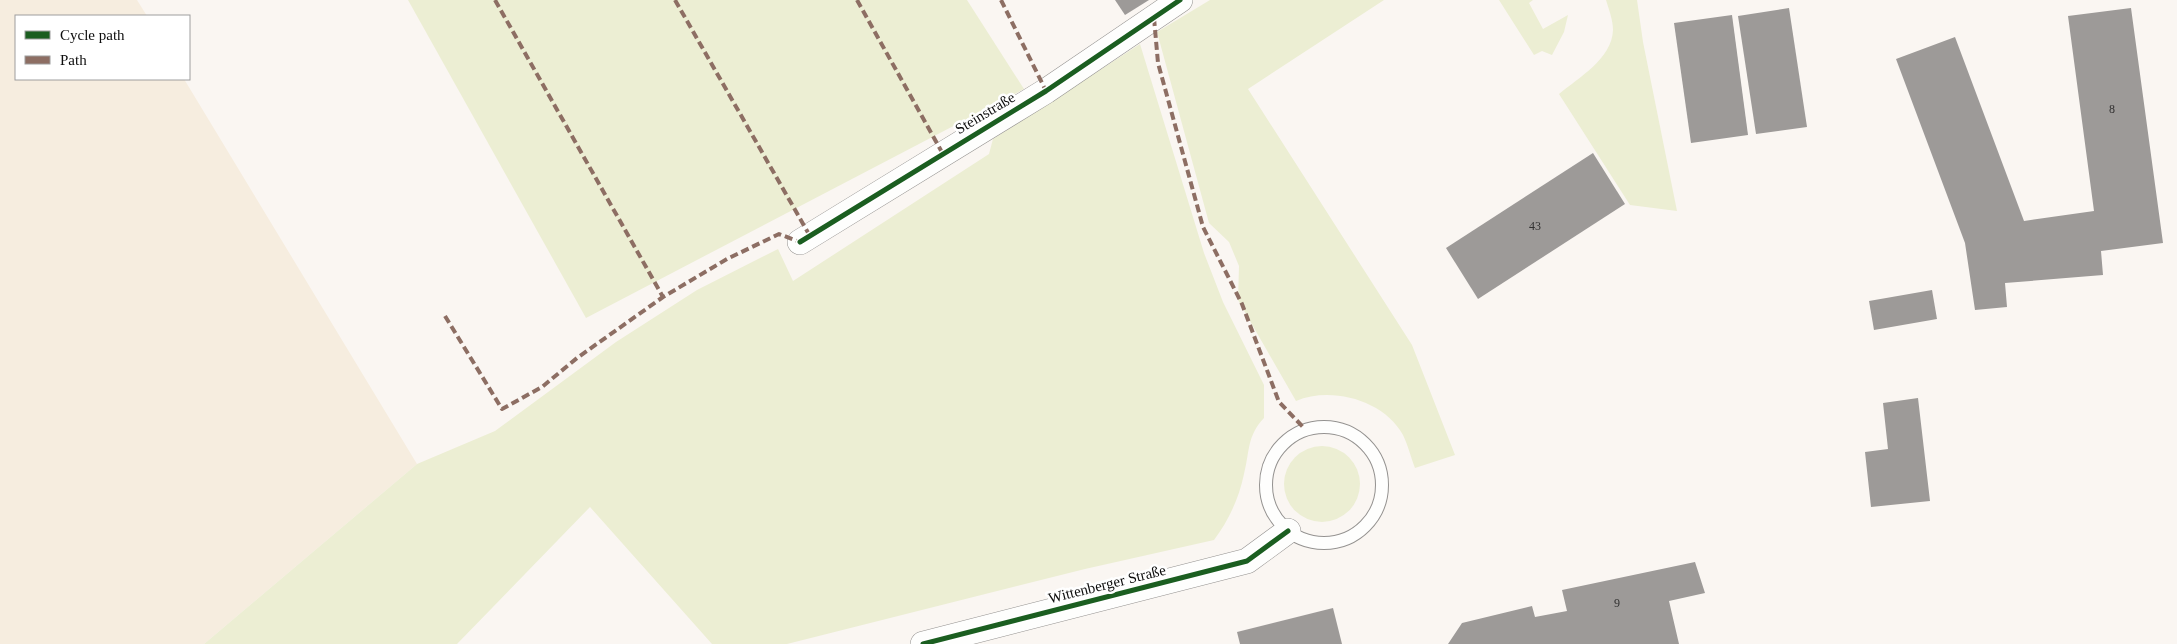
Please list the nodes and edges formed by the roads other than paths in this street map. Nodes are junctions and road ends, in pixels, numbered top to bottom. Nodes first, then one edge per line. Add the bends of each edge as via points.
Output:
1 (1180, 0) edge
2 (800, 242) dead end
3 (1288, 531) junction
4 (922, 644) edge

1 - 2 street, Steinstraße via 1046,91
3 - 3 lane via 1318,543 1334,542 1362,529 1373,516 1380,502 1381,470 1374,455 1352,433 1321,426 1298,433 1279,447 1266,476 1266,491 1277,520
3 - 4 street, Wittenberger Straße via 1247,562

